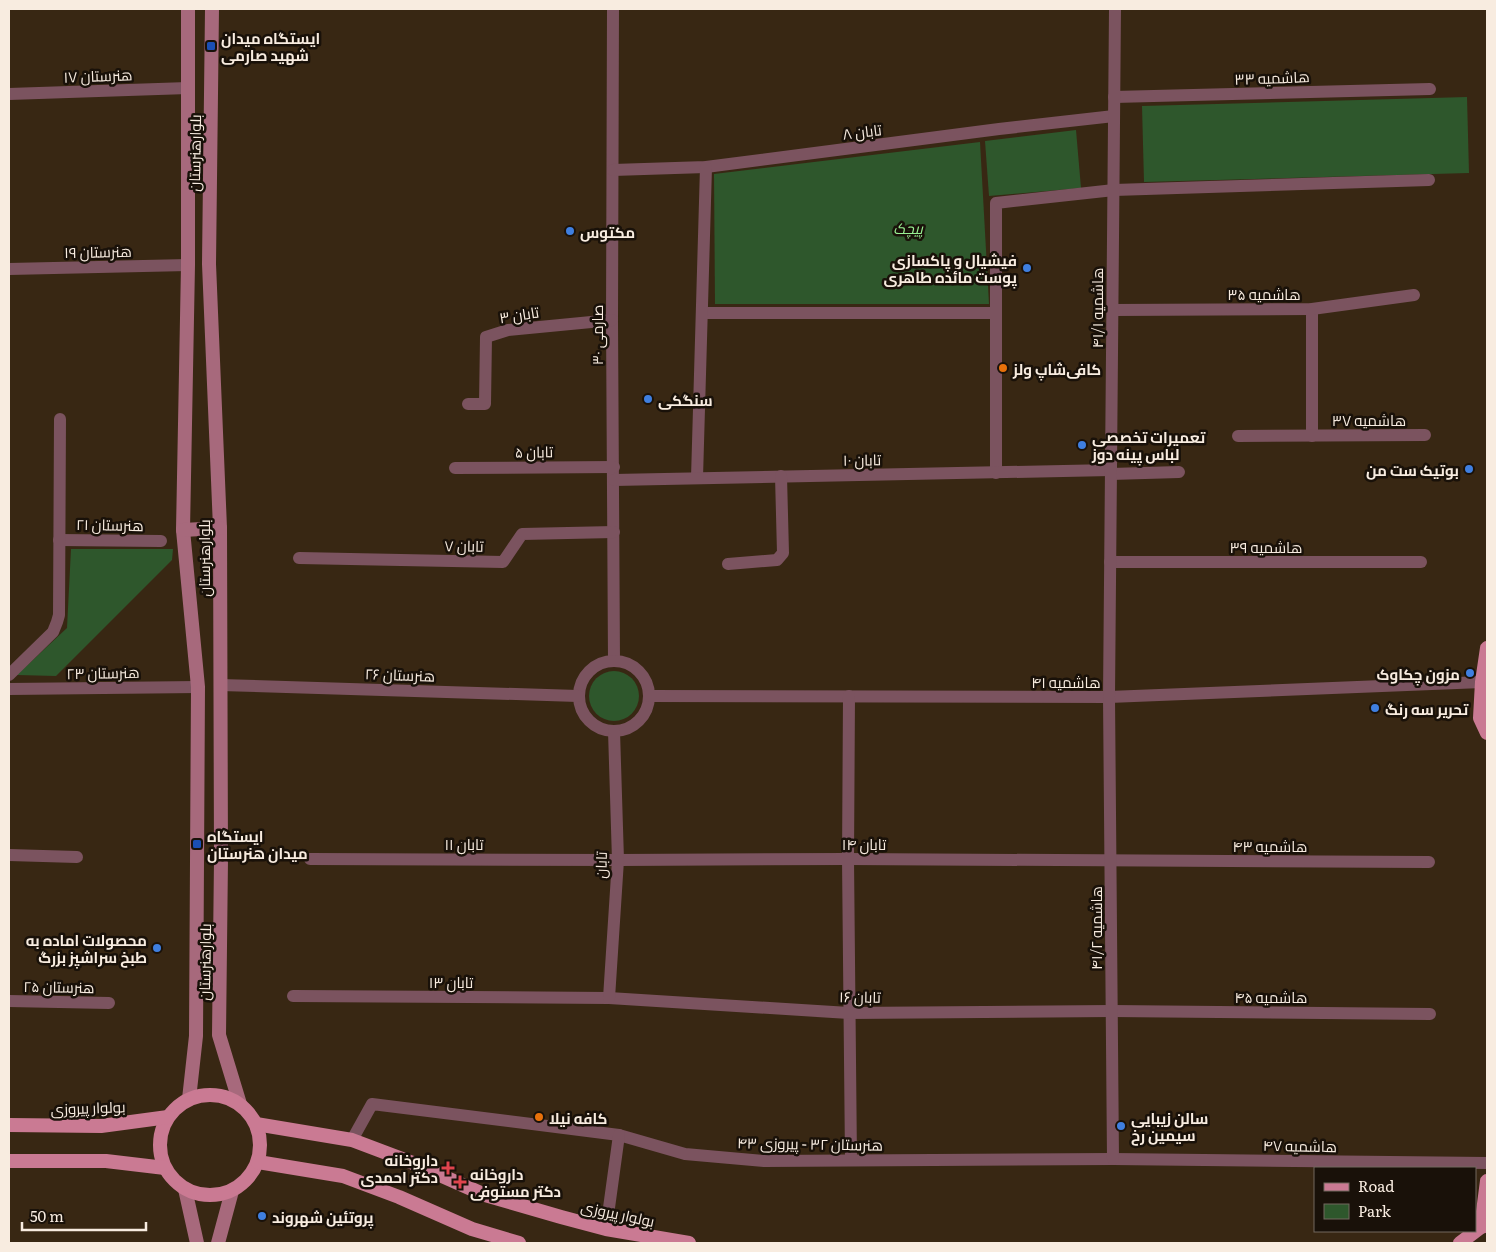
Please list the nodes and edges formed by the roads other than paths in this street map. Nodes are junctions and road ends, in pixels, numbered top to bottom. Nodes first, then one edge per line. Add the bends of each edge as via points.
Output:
1 (188, 9) edge
2 (212, 9) edge
3 (613, 9) edge
4 (1115, 9) edge
5 (188, 88) junction
6 (1430, 89) dead end
7 (9, 94) edge
8 (1114, 98) junction
9 (1114, 116) junction
10 (706, 167) junction
11 (613, 170) junction
12 (1429, 180) dead end
13 (1114, 190) junction
14 (188, 265) junction
15 (9, 269) edge
16 (1414, 295) dead end
17 (1312, 309) junction
18 (1112, 310) junction
19 (702, 313) junction
20 (996, 313) junction
21 (612, 320) junction
22 (468, 404) dead end
23 (60, 420) dead end
24 (1425, 435) dead end
25 (1238, 436) dead end
26 (1312, 436) junction
27 (614, 467) junction
28 (455, 468) dead end
29 (996, 472) junction
30 (1111, 472) junction
31 (1179, 472) dead end
32 (781, 476) junction
33 (697, 478) junction
34 (614, 480) junction
35 (220, 528) junction
36 (183, 530) junction
37 (614, 532) junction
38 (59, 540) junction
39 (161, 541) dead end
40 (299, 558) dead end
41 (1110, 562) junction
42 (1421, 562) dead end
43 (728, 564) dead end
44 (1487, 648) edge
45 (614, 661) junction
46 (9, 675) edge
47 (1482, 682) junction
48 (220, 685) junction
49 (198, 687) junction
50 (14, 689) edge
51 (578, 696) junction
52 (649, 696) junction
53 (849, 696) junction
54 (9, 697) edge
55 (1109, 697) junction
56 (614, 731) junction
57 (1487, 734) edge
58 (9, 855) edge
59 (77, 857) dead end
60 (848, 858) junction
61 (310, 859) dead end
62 (618, 860) junction
63 (1111, 861) junction
64 (1429, 862) dead end
65 (294, 996) dead end
66 (609, 998) junction
67 (9, 1002) edge
68 (109, 1003) dead end
69 (1112, 1011) junction
70 (849, 1013) junction
71 (1430, 1014) dead end
72 (189, 1100) junction
73 (240, 1104) junction
74 (168, 1117) junction
75 (256, 1124) junction
76 (9, 1125) edge
77 (619, 1135) junction
78 (352, 1140) junction
79 (9, 1160) edge
80 (851, 1160) junction
81 (1113, 1160) junction
82 (258, 1162) junction
83 (1487, 1163) edge
84 (165, 1168) junction
85 (1487, 1181) edge
86 (185, 1189) junction
87 (232, 1191) junction
88 (608, 1215) dead end
89 (1484, 1226) edge
90 (1476, 1232) edge
91 (197, 1243) edge
92 (218, 1243) edge
93 (519, 1243) edge
94 (689, 1243) edge
95 (1460, 1243) edge

1 - 5 main road, بلوارهنرستان
2 - 35 main road, بلوارهنرستان via 209,264
3 - 11 street, صارمی ۳۰
4 - 8 street, هاشمیه ۴۱/۱
5 - 7 street, هنرستان ۱۷
5 - 14 main road, بلوارهنرستان
6 - 8 street, هاشمیه ۳۳
8 - 9 street, هاشمیه ۴۱/۱
9 - 10 street, تابان ۸
9 - 13 street, هاشمیه ۴۱/۱
10 - 11 street, تابان ۸
10 - 19 street
11 - 21 street, صارمی ۳۰
12 - 13 street
13 - 18 street, هاشمیه ۴۱/۱
13 - 20 street via 996,203
14 - 15 street, هنرستان ۱۹
14 - 36 main road, بلوارهنرستان
16 - 17 street, هاشمیه ۳۵
17 - 18 street, هاشمیه ۳۵
17 - 26 street
18 - 30 street, هاشمیه ۴۱/۱
19 - 20 street
19 - 33 street
20 - 29 street
21 - 22 street, تابان ۳ via 508,330 486,337 485,404
21 - 27 street, صارمی ۳۰
23 - 38 street
24 - 26 street, هاشمیه ۳۷
25 - 26 street, هاشمیه ۳۷
27 - 28 street, تابان ۵
27 - 34 street, صارمی ۳۰
29 - 30 street, تابان ۱۰
29 - 32 street, تابان ۱۰
30 - 31 street, تابان ۱۰
30 - 41 street, هاشمیه ۴۱/۱
32 - 33 street, تابان ۱۰
32 - 43 street via 783,553 780,558
33 - 34 street, تابان ۱۰
34 - 37 street, صارمی ۳۰
35 - 36 main road
35 - 48 main road, بلوارهنرستان
36 - 49 main road, بلوارهنرستان
37 - 40 street, تابان ۷ via 522,534 503,562
37 - 45 street, صارمی ۳۰
38 - 39 street, هنرستان ۲۱
38 - 46 street via 57,622 53,632
41 - 42 street, هاشمیه ۳۹
41 - 55 street, هاشمیه ۴۱/۱
44 - 47 main road
45 - 51 street via 596,665 589,671 583,678
45 - 52 street via 632,665 639,671
47 - 55 street, هاشمیه ۴۱
47 - 57 main road via 1480,718
48 - 51 street, هنرستان ۲۶
48 - 73 main road, بلوارهنرستان via 219,1035
49 - 50 street, هنرستان ۲۳
49 - 72 main road, بلوارهنرستان via 196,1026
50 - 54 street
51 - 56 street via 583,714 589,721 604,730
52 - 53 street, هاشمیه ۴۱
52 - 56 street via 639,721 631,727
53 - 55 street, هاشمیه ۴۱
53 - 60 street
55 - 63 street, هاشمیه ۴۱/۲
56 - 62 street, تابان
58 - 59 street
60 - 62 street, تابان ۱۴
60 - 63 street, تابان ۱۴
60 - 70 street
61 - 62 street, تابان ۱۱
62 - 66 street, تابان
63 - 64 street, هاشمیه ۴۳
63 - 69 street, هاشمیه ۴۱/۲
65 - 66 street, تابان ۱۳
66 - 70 street, تابان ۱۶
67 - 68 street, هنرستان ۲۵
69 - 70 street, تابان ۱۶
69 - 71 street, هاشمیه ۴۵
69 - 81 street, هاشمیه ۴۱/۲
70 - 80 street
72 - 73 main road via 215,1095
72 - 74 main road
73 - 75 main road
74 - 76 main road, بولوار پیروزی via 101,1126
74 - 84 main road via 160,1142
75 - 78 main road, بولوار پیروزی
75 - 82 main road via 261,1149
77 - 78 street, هنرستان ۳۲ - پیروزی ۴۳ via 372,1104
77 - 80 street, هنرستان ۳۲ - پیروزی ۴۳ via 685,1154 764,1161
77 - 88 street
78 - 94 main road, بولوار پیروزی via 485,1195 606,1229
79 - 84 main road via 106,1160
80 - 81 street, هنرستان ۳۲ - پیروزی ۴۳
81 - 83 street, هاشمیه ۴۷
82 - 87 main road via 252,1173
82 - 93 main road via 343,1176 472,1229
84 - 86 main road
85 - 89 main road
86 - 87 main road via 200,1195
86 - 91 main road
87 - 92 main road
90 - 95 main road

